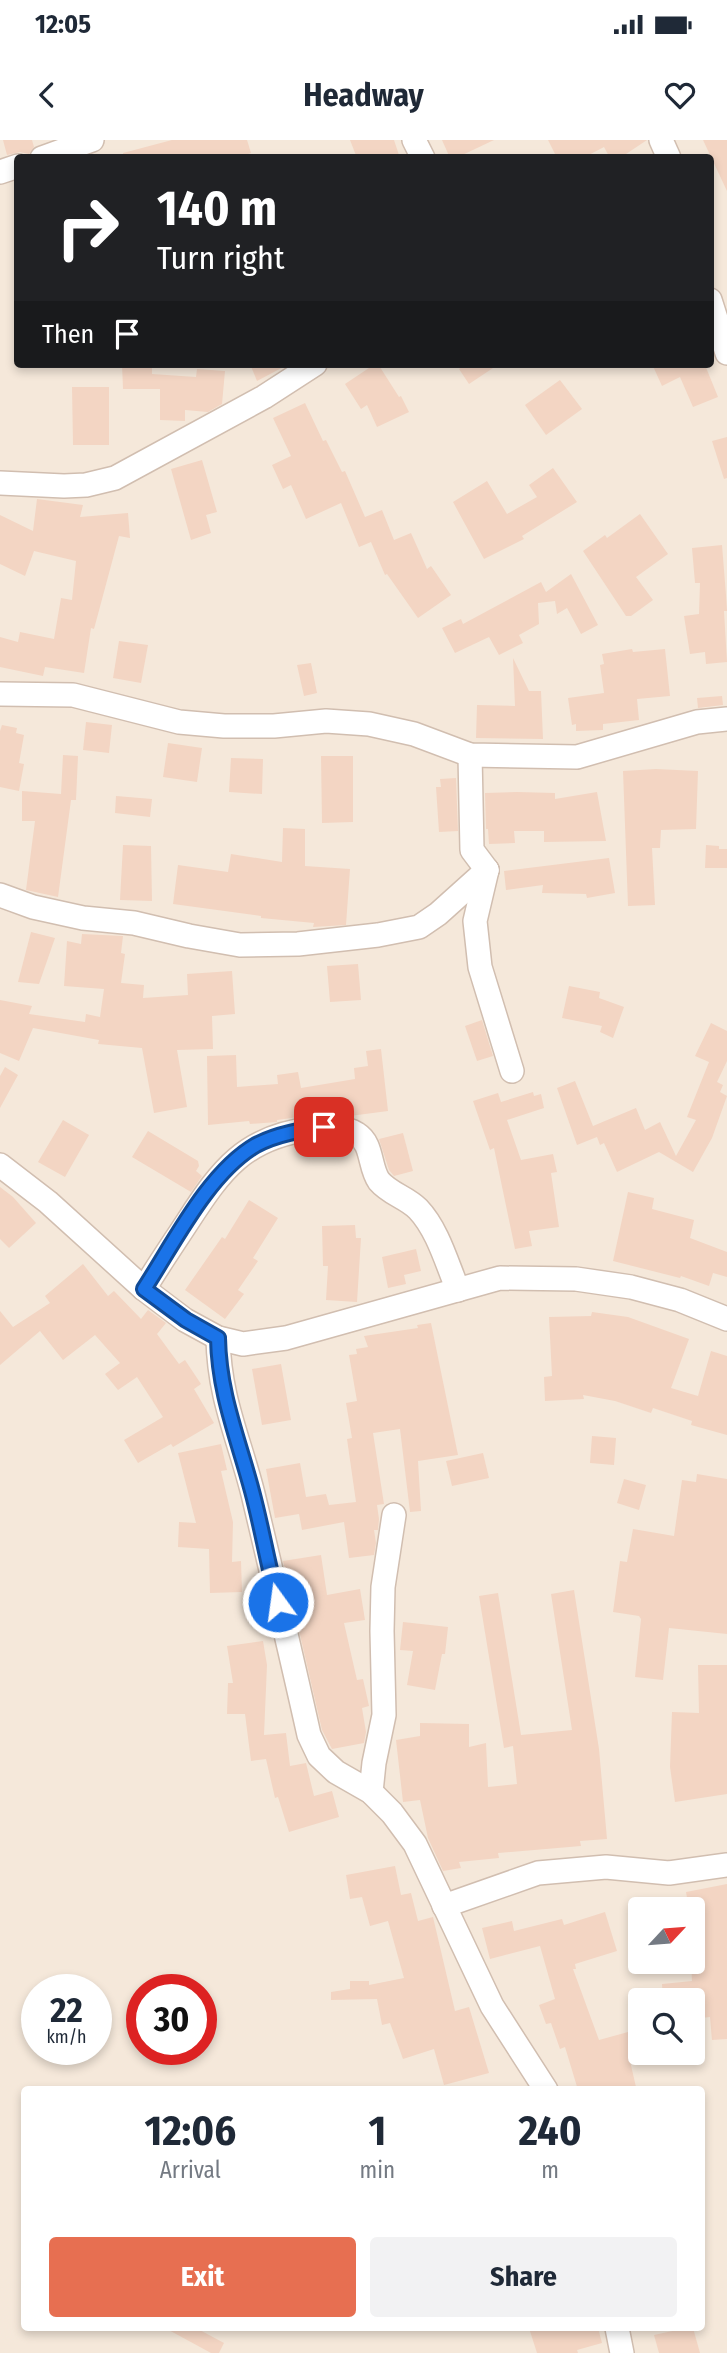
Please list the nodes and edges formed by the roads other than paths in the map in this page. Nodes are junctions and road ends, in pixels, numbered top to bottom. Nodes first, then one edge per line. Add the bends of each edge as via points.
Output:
1 (92, 140) edge
2 (53, 154) edge
3 (714, 312) edge
4 (727, 353) edge
5 (309, 368) edge
6 (0, 483) edge
7 (0, 694) edge
8 (727, 719) edge
9 (470, 755) junction
10 (487, 870) junction
11 (0, 895) edge
12 (512, 1071) dead end
13 (0, 1165) edge
14 (144, 1289) junction
15 (458, 1290) junction
16 (727, 1319) edge
17 (218, 1338) junction
18 (394, 1516) dead end
19 (371, 1792) junction
20 (727, 1866) edge
21 (444, 1906) junction
22 (543, 2086) edge
23 (618, 2331) edge
24 (622, 2353) edge

1 - 2 street
3 - 4 street
5 - 6 street via 115,478 64,486
7 - 9 street via 73,695 179,722 213,725 369,724 414,734
8 - 9 street via 697,722 577,757
9 - 10 street via 472,849
10 - 11 street via 418,927 298,944 240,945 134,923 83,918
10 - 12 street via 475,921 480,967
13 - 14 street
14 - 15 street via 215,1179 235,1159 292,1131 324,1127 360,1135 381,1183 408,1199 429,1224
14 - 17 street
15 - 16 street via 500,1278 576,1279 631,1287
15 - 17 street via 286,1338 243,1344
17 - 19 street via 218,1369 227,1411 252,1492 309,1735 318,1756
18 - 19 street via 383,1587 384,1715
19 - 21 street via 415,1844
20 - 21 street via 669,1873 606,1867 538,1873
21 - 22 street via 492,2006
23 - 24 street

